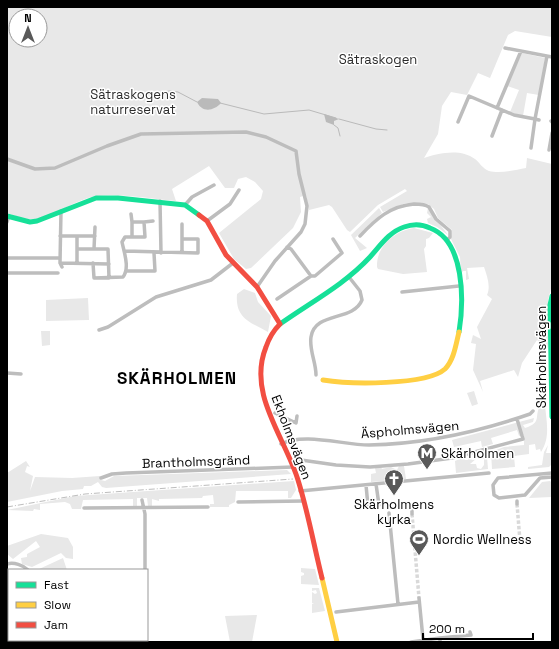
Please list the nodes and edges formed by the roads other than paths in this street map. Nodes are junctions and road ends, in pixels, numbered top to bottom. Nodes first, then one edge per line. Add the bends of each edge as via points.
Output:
1 (505, 48) dead end
2 (520, 51) junction
3 (547, 56) junction
4 (552, 57) edge
5 (497, 108) junction
6 (502, 110) junction
7 (537, 120) junction
8 (458, 122) dead end
9 (552, 133) edge
10 (492, 136) dead end
11 (531, 148) dead end
12 (549, 150) dead end
13 (7, 160) edge
14 (214, 186) dead end
15 (239, 190) dead end
16 (160, 202) junction
17 (185, 206) junction
18 (61, 211) junction
19 (131, 214) dead end
20 (8, 216) edge
21 (153, 221) dead end
22 (207, 221) junction
23 (7, 222) edge
24 (132, 222) junction
25 (144, 222) junction
26 (182, 224) dead end
27 (95, 227) dead end
28 (60, 236) junction
29 (77, 236) junction
30 (95, 236) junction
31 (360, 236) dead end
32 (132, 237) junction
33 (333, 239) dead end
34 (182, 240) junction
35 (447, 240) junction
36 (287, 247) junction
37 (77, 249) junction
38 (94, 249) junction
39 (125, 251) junction
40 (154, 253) junction
41 (161, 253) junction
42 (182, 253) junction
43 (198, 253) junction
44 (7, 258) edge
45 (60, 258) junction
46 (198, 259) dead end
47 (60, 263) junction
48 (77, 263) junction
49 (93, 263) junction
50 (233, 263) junction
51 (109, 264) junction
52 (62, 267) dead end
53 (126, 271) junction
54 (7, 273) edge
55 (58, 273) dead end
56 (311, 276) junction
57 (349, 277) junction
58 (109, 278) junction
59 (257, 286) junction
60 (459, 286) junction
61 (402, 292) dead end
62 (552, 296) edge
63 (276, 299) dead end
64 (280, 324) junction
65 (99, 330) dead end
66 (7, 373) edge
67 (21, 374) dead end
68 (316, 375) dead end
69 (323, 380) dead end
70 (533, 411) dead end
71 (275, 414) dead end
72 (297, 416) dead end
73 (552, 417) edge
74 (517, 419) junction
75 (281, 444) junction
76 (301, 460) dead end
77 (293, 468) junction
78 (489, 473) dead end
79 (552, 473) edge
80 (552, 477) edge
81 (101, 478) dead end
82 (376, 484) junction
83 (366, 485) junction
84 (300, 491) junction
85 (142, 500) dead end
86 (303, 501) junction
87 (238, 502) dead end
88 (208, 507) dead end
89 (412, 507) dead end
90 (84, 508) dead end
91 (143, 508) junction
92 (389, 513) dead end
93 (412, 514) tunnel mouth
94 (7, 564) edge
95 (27, 569) edge
96 (145, 569) edge
97 (398, 604) junction
98 (336, 612) dead end
99 (470, 632) dead end
100 (423, 639) junction
101 (440, 640) edge
102 (337, 642) edge
103 (411, 642) edge

1 - 2 street
2 - 3 street
2 - 5 street
3 - 4 street
3 - 7 street
5 - 6 street
5 - 8 street via 469,96
6 - 7 street via 522,118
6 - 10 street
7 - 11 street
9 - 12 street
13 - 36 street via 35,169 55,168 141,134 246,132 266,137 296,151 306,200 307,212 301,232
14 - 17 street via 192,197
15 - 22 street via 230,204
16 - 17 street
16 - 18 street via 96,198
16 - 41 street
17 - 22 street
18 - 20 street via 30,222
18 - 28 street
19 - 24 street
20 - 23 street
21 - 25 street
22 - 50 street
24 - 25 street
24 - 32 street
25 - 32 street via 144,237
26 - 34 street
27 - 30 street
28 - 29 street
28 - 45 street
29 - 30 street
29 - 37 street
30 - 38 street
31 - 35 street via 380,216 394,208 418,204 429,207 436,219 450,232
32 - 39 street via 123,239
33 - 56 street via 342,253 315,276
34 - 42 street
34 - 43 street via 198,239
35 - 57 street, Ekholmsvägen via 439,232 424,226 399,228
35 - 60 street, Ekholmsvägen via 456,259
36 - 56 street
36 - 59 street
37 - 38 street
37 - 48 street
38 - 51 street via 108,249
39 - 40 street
39 - 53 street
40 - 41 street
40 - 53 street via 155,271
41 - 42 street
42 - 43 street
43 - 46 street
44 - 45 street
45 - 47 street
47 - 48 street
47 - 52 street
48 - 49 street
49 - 51 street
49 - 58 street via 94,278
50 - 59 street
50 - 65 street via 211,280 156,297
51 - 58 street
53 - 58 street via 123,277
54 - 55 street
56 - 63 street
57 - 64 street, Ekholmsvägen
57 - 68 street via 360,291 362,300 356,309 319,323 313,330 311,348
59 - 64 street
60 - 61 street
60 - 69 street, Ekholmsvägen via 459,331 451,362 444,371 432,377 404,381 361,383
62 - 73 street, Skärholmsvägen
64 - 75 street, Ekholmsvägen via 265,349 261,373 268,412
66 - 67 street
70 - 74 street, Äspholmsvägen
71 - 72 street via 296,423
74 - 75 street, Äspholmsvägen via 448,438 369,445 295,438
74 - 76 street via 522,439 452,458 370,467
75 - 77 street, Ekholmsvägen
77 - 81 street, Brantholmsgränd via 126,473
77 - 84 street, Ekholmsvägen
78 - 82 street
79 - 80 street via 498,478 493,485 494,494 499,498 525,495 540,478
82 - 83 street
82 - 83 street via 379,505 368,506
83 - 84 street
84 - 86 street, Ekholmsvägen
85 - 91 street
86 - 87 street
86 - 102 street, Ekholmsvägen
88 - 91 street
89 - 93 street
90 - 91 street
91 - 96 street
92 - 97 street
94 - 95 street via 21,565
97 - 98 street
97 - 100 street via 419,600
99 - 101 street via 471,635
100 - 101 street
100 - 103 street

